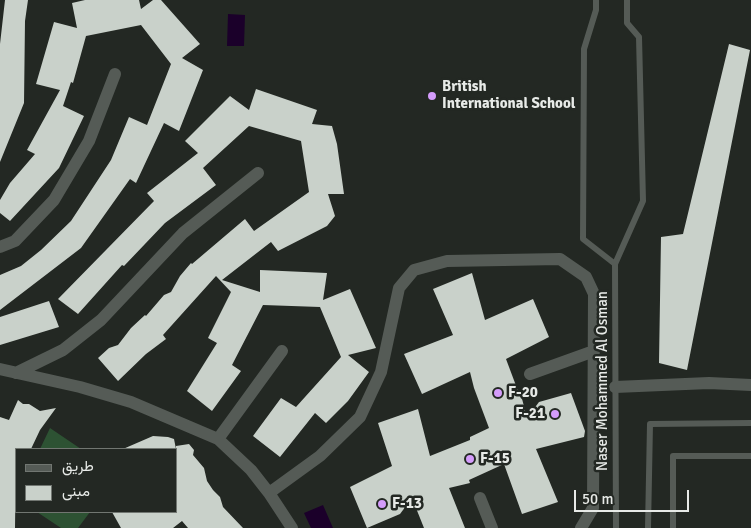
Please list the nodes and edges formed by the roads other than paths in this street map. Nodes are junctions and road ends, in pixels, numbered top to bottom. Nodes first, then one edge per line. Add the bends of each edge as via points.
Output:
1 (596, 0) edge
2 (627, 0) edge
3 (115, 74) dead end
4 (258, 173) dead end
5 (0, 247) edge
6 (615, 264) junction
7 (282, 351) dead end
8 (594, 351) junction
9 (0, 369) edge
10 (16, 373) junction
11 (530, 374) dead end
12 (751, 385) edge
13 (615, 387) junction
14 (751, 423) edge
15 (218, 439) junction
16 (751, 456) edge
17 (269, 493) junction
18 (480, 498) dead end
19 (292, 528) edge
20 (492, 528) edge
21 (581, 528) edge
22 (616, 528) edge
23 (648, 528) edge
24 (673, 528) edge

1 - 6 lane via 584,49 583,238
2 - 6 lane, Naser Mohammed Al Osman via 627,23 639,37 643,201
3 - 5 street via 89,141 54,200 15,241
4 - 10 street via 183,233 101,320 63,350
6 - 13 lane, Naser Mohammed Al Osman
7 - 15 street
8 - 11 street
8 - 17 street via 594,294 586,277 560,259 447,261 414,270 399,288 381,372 360,417 320,456
8 - 21 street via 593,508
9 - 10 street
10 - 15 street via 131,402
12 - 13 street via 709,383
13 - 22 lane, Naser Mohammed Al Osman
14 - 23 lane via 650,424
15 - 17 street via 251,470
16 - 24 lane via 673,456
17 - 19 street
18 - 20 street

